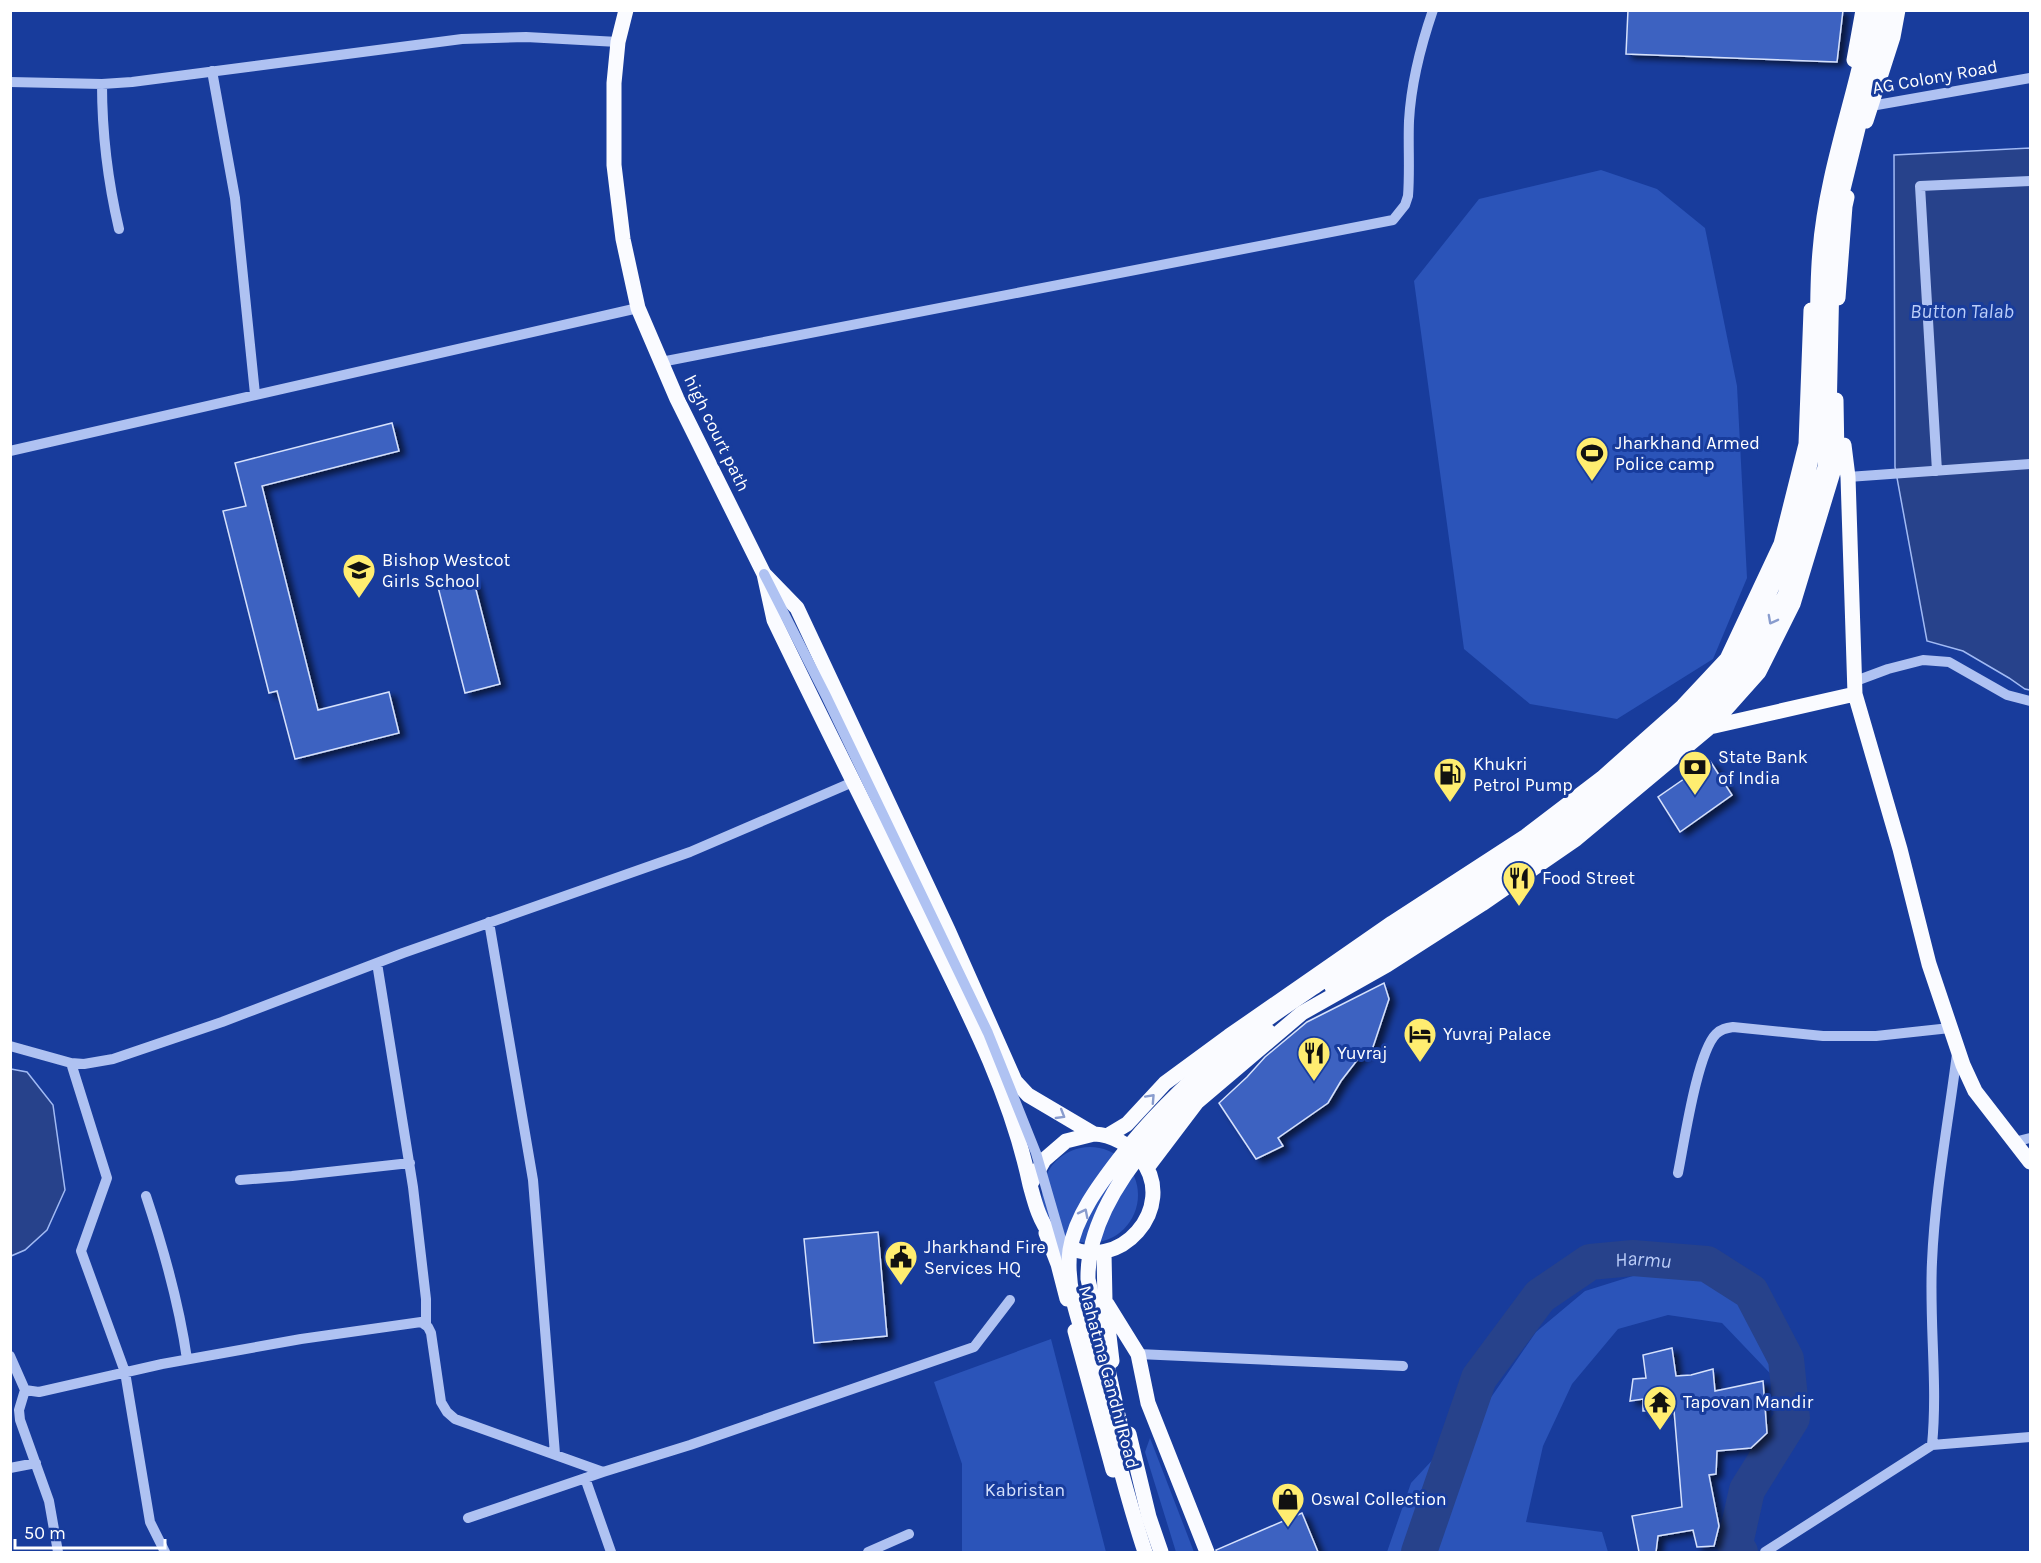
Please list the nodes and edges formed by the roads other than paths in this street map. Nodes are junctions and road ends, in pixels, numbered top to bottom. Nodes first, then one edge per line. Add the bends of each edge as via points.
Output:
1 (626, 10) edge
2 (1432, 10) edge
3 (1863, 10) edge
4 (1872, 10) edge
5 (1887, 10) edge
6 (1898, 10) edge
7 (618, 42) junction
8 (212, 71) junction
9 (2031, 78) edge
10 (10, 81) edge
11 (102, 84) junction
12 (1845, 102) junction
13 (1871, 106) junction
14 (2031, 181) edge
15 (119, 229) dead end
16 (638, 308) junction
17 (661, 362) junction
18 (1836, 379) junction
19 (255, 394) junction
20 (10, 451) edge
21 (2031, 464) edge
22 (1937, 471) junction
23 (1848, 477) junction
24 (765, 574) junction
25 (1854, 688) junction
26 (2031, 700) edge
27 (1710, 727) junction
28 (853, 782) junction
29 (489, 922) junction
30 (377, 963) junction
31 (1950, 1028) junction
32 (10, 1046) edge
33 (1958, 1049) junction
34 (70, 1063) junction
35 (1100, 1135) junction
36 (2031, 1138) edge
37 (2014, 1142) junction
38 (2031, 1162) edge
39 (410, 1163) junction
40 (1147, 1168) junction
41 (1678, 1173) dead end
42 (240, 1180) dead end
43 (1030, 1185) junction
44 (146, 1196) dead end
45 (1038, 1214) junction
46 (1104, 1253) junction
47 (1069, 1269) junction
48 (1010, 1300) dead end
49 (1105, 1301) junction
50 (426, 1324) junction
51 (1138, 1354) junction
52 (10, 1356) edge
53 (187, 1359) junction
54 (1403, 1366) dead end
55 (125, 1372) junction
56 (25, 1390) junction
57 (2031, 1437) edge
58 (1932, 1445) junction
59 (555, 1454) junction
60 (36, 1463) junction
61 (10, 1468) edge
62 (603, 1472) junction
63 (585, 1478) junction
64 (468, 1518) dead end
65 (909, 1534) dead end
66 (58, 1552) edge
67 (165, 1552) edge
68 (611, 1552) edge
69 (868, 1552) edge
70 (1139, 1552) edge
71 (1145, 1552) edge
72 (1154, 1552) edge
73 (1161, 1552) edge
74 (1207, 1552) edge
75 (1765, 1552) edge

1 - 7 main road, high court path
2 - 17 street via 1409,118 1408,196 1393,220
3 - 12 main road
47 -> 4 main road, bridge via 1075,1231 1105,1178 1132,1143 1225,1051 1388,937 1512,858 1581,807 1692,714 1733,663 1789,546 1812,452 1817,410 1820,251 1828,197
5 -> 72 main road, bridge via 1836,218 1826,467 1785,595 1744,671 1701,723 1609,802 1545,850 1268,1031 1220,1070 1154,1139 1103,1214 1090,1246 1088,1280 1119,1422
6 - 13 main road
7 - 8 street via 473,38
7 - 16 main road, high court path via 614,165 623,239
8 - 11 street
8 - 19 street via 235,198
9 - 13 street, AG Colony Road
10 - 11 street
11 - 15 street via 102,121
12 - 13 street, AG Colony Road
35 -> 12 main road via 1127,1124 1165,1083 1229,1036 1392,922 1526,836 1683,706 1727,659 1781,544 1806,444 1815,233
13 - 18 main road via 1845,206
14 - 22 street via 1920,186
16 - 17 main road, high court path
16 - 19 street
17 - 24 main road, high court path
18 - 23 main road
18 - 27 main road via 1837,459 1794,604 1759,672
19 - 20 street
21 - 22 street
22 - 23 street
23 - 25 main road
24 - 28 main road via 774,620
24 -> 35 main road via 797,608 1015,1081 1028,1095
24 - 47 street, bridge via 988,1033 1036,1153
25 - 26 street via 1888,669 1923,660 1949,662 2007,695
25 - 27 main road
25 - 31 main road
27 - 40 main road via 1576,839 1406,953 1302,1013 1197,1102
28 - 29 street via 690,852
28 - 43 main road via 974,1027 1006,1102
29 - 30 street
29 - 59 street via 533,1180
30 - 34 street via 112,1059 84,1065
30 - 39 street
31 - 33 main road
31 - 41 street via 1876,1036 1824,1036 1733,1027 1720,1030 1708,1045 1697,1080
32 - 34 street
33 - 37 main road via 1975,1091
33 - 58 street via 1933,1243
34 - 55 street via 107,1178 81,1251
35 - 40 main road via 1131,1147
35 - 43 main road via 1066,1141 1044,1160
36 - 37 street
37 - 38 main road
39 - 42 street
39 - 50 street
40 - 46 main road via 1153,1194 1147,1221 1129,1242
43 - 45 main road
44 - 53 street via 163,1247
45 - 46 main road via 1052,1238 1076,1251
45 - 70 main road, Mahatma Gandhi Road via 1058,1264
46 - 49 main road, Mahatma Gandhi Road
47 - 71 main road, bridge via 1076,1307
48 - 62 street via 974,1347
49 - 51 main road
49 - 73 main road, Mahatma Gandhi Road via 1111,1358
50 - 53 street via 413,1322
50 - 59 street via 432,1337 441,1402 447,1412 466,1424
51 - 54 street
51 - 74 main road via 1148,1403
52 - 56 street
53 - 55 street
55 - 56 street via 47,1391
55 - 67 street via 150,1522
56 - 60 street via 20,1420
57 - 58 street
58 - 75 street
59 - 62 street
60 - 61 street
60 - 66 street via 52,1510
62 - 63 street
63 - 64 street
63 - 68 street
65 - 69 street

